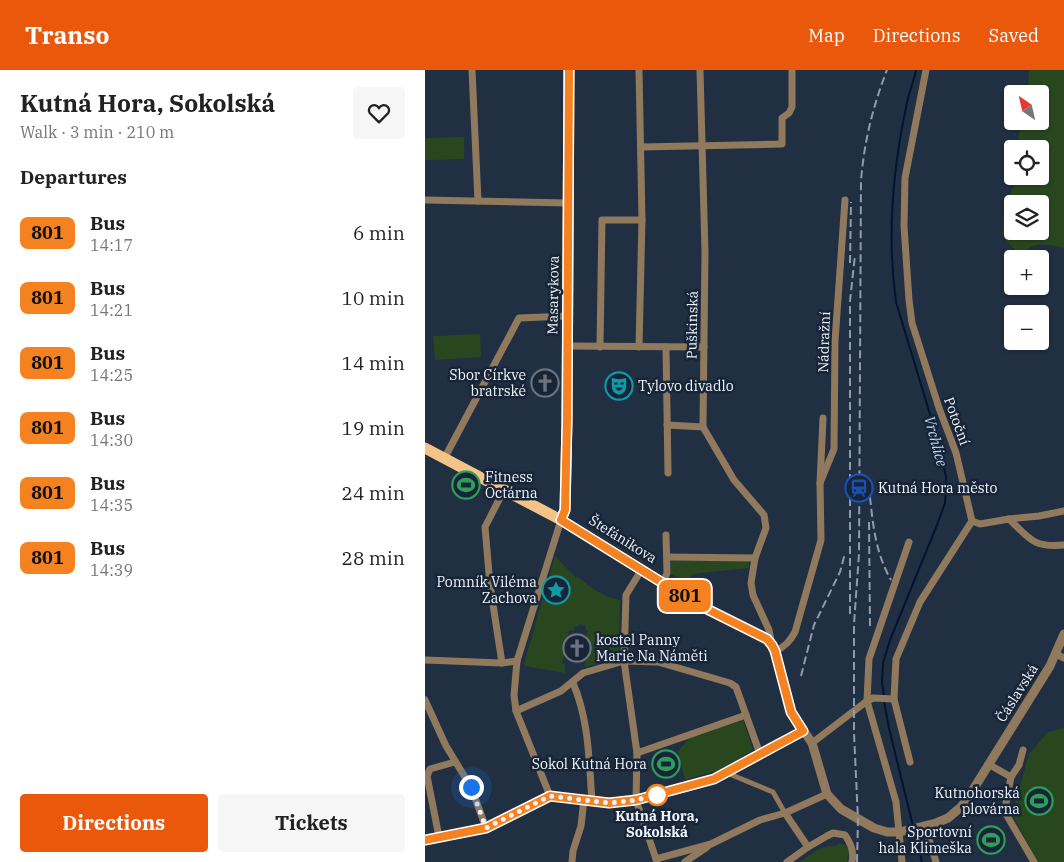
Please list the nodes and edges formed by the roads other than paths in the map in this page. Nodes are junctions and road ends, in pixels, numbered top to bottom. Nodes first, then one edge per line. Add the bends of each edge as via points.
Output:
1 (472, 70) edge
2 (569, 70) edge
3 (639, 70) edge
4 (700, 70) edge
5 (792, 70) edge
6 (926, 70) edge
7 (703, 145) junction
8 (641, 147) junction
9 (425, 200) edge
10 (845, 200) dead end
11 (478, 201) junction
12 (568, 203) junction
13 (642, 220) junction
14 (567, 316) junction
15 (567, 346) junction
16 (600, 347) junction
17 (704, 347) junction
18 (639, 348) junction
19 (666, 348) junction
20 (823, 418) dead end
21 (667, 425) junction
22 (703, 426) junction
23 (425, 448) edge
24 (444, 459) junction
25 (668, 473) dead end
26 (820, 483) junction
27 (503, 490) junction
28 (1064, 511) edge
29 (1009, 518) junction
30 (561, 520) junction
31 (972, 521) junction
32 (666, 535) dead end
33 (909, 542) dead end
34 (1064, 545) edge
35 (667, 556) junction
36 (755, 558) junction
37 (642, 569) junction
38 (663, 583) junction
39 (1064, 634) edge
40 (774, 648) junction
41 (1060, 656) edge
42 (425, 660) edge
43 (517, 661) junction
44 (624, 661) junction
45 (502, 663) junction
46 (573, 683) junction
47 (870, 699) junction
48 (891, 699) junction
49 (426, 705) edge
50 (516, 711) junction
51 (746, 716) junction
52 (803, 731) junction
53 (812, 743) junction
54 (1023, 750) dead end
55 (637, 753) junction
56 (761, 754) junction
57 (455, 762) junction
58 (910, 762) dead end
59 (988, 764) junction
60 (727, 773) junction
61 (1011, 777) junction
62 (827, 794) junction
63 (550, 796) junction
64 (588, 800) junction
65 (636, 800) junction
66 (785, 813) junction
67 (924, 827) junction
68 (486, 828) junction
69 (903, 832) junction
70 (439, 836) junction
71 (425, 840) edge
72 (711, 844) junction
73 (808, 846) junction
74 (657, 861) edge
75 (572, 862) edge
76 (685, 862) edge
77 (787, 862) edge
78 (852, 862) edge
79 (902, 862) edge
80 (936, 862) edge
81 (1034, 862) edge

1 - 11 street
2 - 12 main road, Masarykova
3 - 8 street
4 - 7 street, Puškinská
5 - 7 street via 793,107 782,118 782,144
6 - 31 street, Potoční via 905,178 904,226 909,300 912,323 956,454
7 - 8 street
7 - 17 street, Puškinská
8 - 13 street
9 - 11 street
10 - 26 street, Nádražní via 835,341 835,449
11 - 12 street
12 - 14 main road, Masarykova
13 - 16 street via 602,220
13 - 18 street
14 - 15 main road, Masarykova
14 - 24 street via 519,318
15 - 16 street
15 - 30 main road, Masarykova via 565,510
16 - 18 street
17 - 19 street
17 - 22 street, Puškinská
18 - 19 street
19 - 21 street
20 - 26 street, Nádražní
21 - 22 street
21 - 25 street
22 - 36 street via 741,489 764,515 766,528
23 - 24 main road, Štefánikova
24 - 27 main road, Štefánikova
26 - 40 street, Nádražní via 821,540 795,632 782,648
27 - 30 main road, Štefánikova
27 - 45 street via 485,527
28 - 29 street
29 - 31 street via 980,524
29 - 34 street via 1033,542
30 - 37 street, Štefánikova
30 - 43 street
31 - 48 street via 920,602 896,659
32 - 35 street
33 - 47 street via 869,659
35 - 36 street
35 - 38 street
36 - 40 street via 751,589
37 - 38 street, Štefánikova
37 - 44 street via 626,595
38 - 40 street, Štefánikova via 767,639
39 - 41 street, Čáslavská
40 - 52 street via 791,712
41 - 59 street, Čáslavská
42 - 45 street
43 - 45 street
43 - 50 street
44 - 46 street via 583,673
44 - 51 street via 658,662 730,683 739,693
44 - 55 street
46 - 50 street
46 - 64 street via 587,733
47 - 48 street
47 - 53 street
47 - 69 street
48 - 58 street
49 - 57 street
50 - 63 street
51 - 55 street
51 - 56 street
52 - 53 street, Čáslavská
52 - 56 street
53 - 62 street, Čáslavská
54 - 61 street
55 - 65 street
56 - 60 street
57 - 68 street via 471,787
57 - 70 street via 430,769 428,774
59 - 61 street
59 - 67 street, Čáslavská via 957,811 943,821
60 - 65 street
60 - 66 street via 773,792
61 - 81 street via 1006,814
62 - 66 street
62 - 69 street, Čáslavská via 858,820 878,830
63 - 64 street
63 - 68 street
64 - 65 street via 609,803
64 - 75 street
65 - 74 street
66 - 72 street via 760,820
66 - 73 street
67 - 69 street, Čáslavská
67 - 80 street
68 - 70 street
69 - 79 street
70 - 71 street
72 - 74 street
72 - 76 street
73 - 77 street
73 - 78 street via 833,833 845,835 853,850

